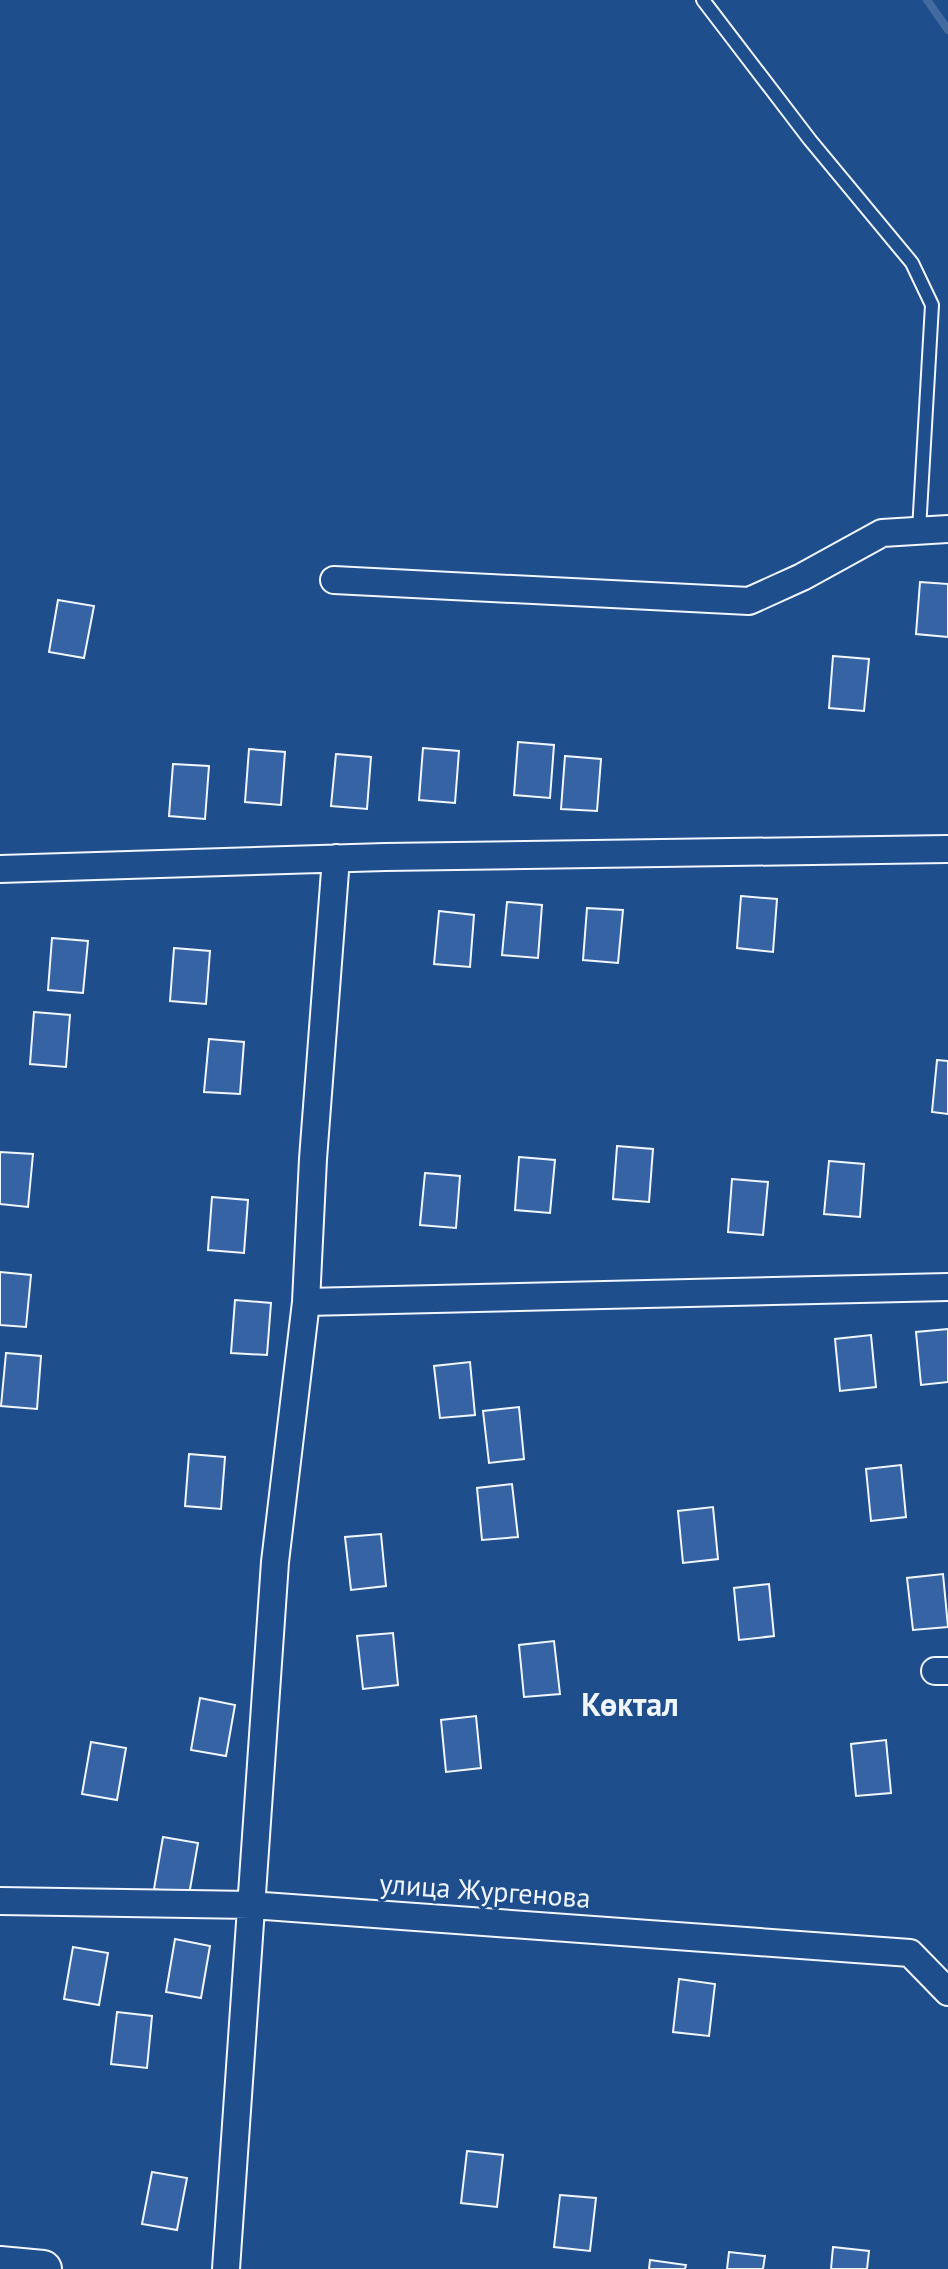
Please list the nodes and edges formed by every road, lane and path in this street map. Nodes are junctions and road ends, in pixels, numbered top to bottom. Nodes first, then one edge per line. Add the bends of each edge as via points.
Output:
1 (703, 0) edge
2 (948, 529) edge
3 (919, 530) junction
4 (334, 580) dead end
5 (948, 849) edge
6 (336, 858) junction
7 (0, 869) edge
8 (948, 1287) edge
9 (306, 1302) junction
10 (0, 1901) edge
11 (251, 1905) junction
12 (948, 1992) edge
13 (0, 2265) edge
14 (43, 2269) edge
15 (226, 2269) edge

1 - 3 lane via 912,263 932,305
2 - 3 street
3 - 4 street via 882,533 749,601
5 - 6 street
6 - 7 street
6 - 9 street
8 - 9 street
9 - 11 street via 275,1562
10 - 11 street, улица Жургенова
11 - 12 street, улица Жургенова via 910,1953
11 - 15 street
13 - 14 street

